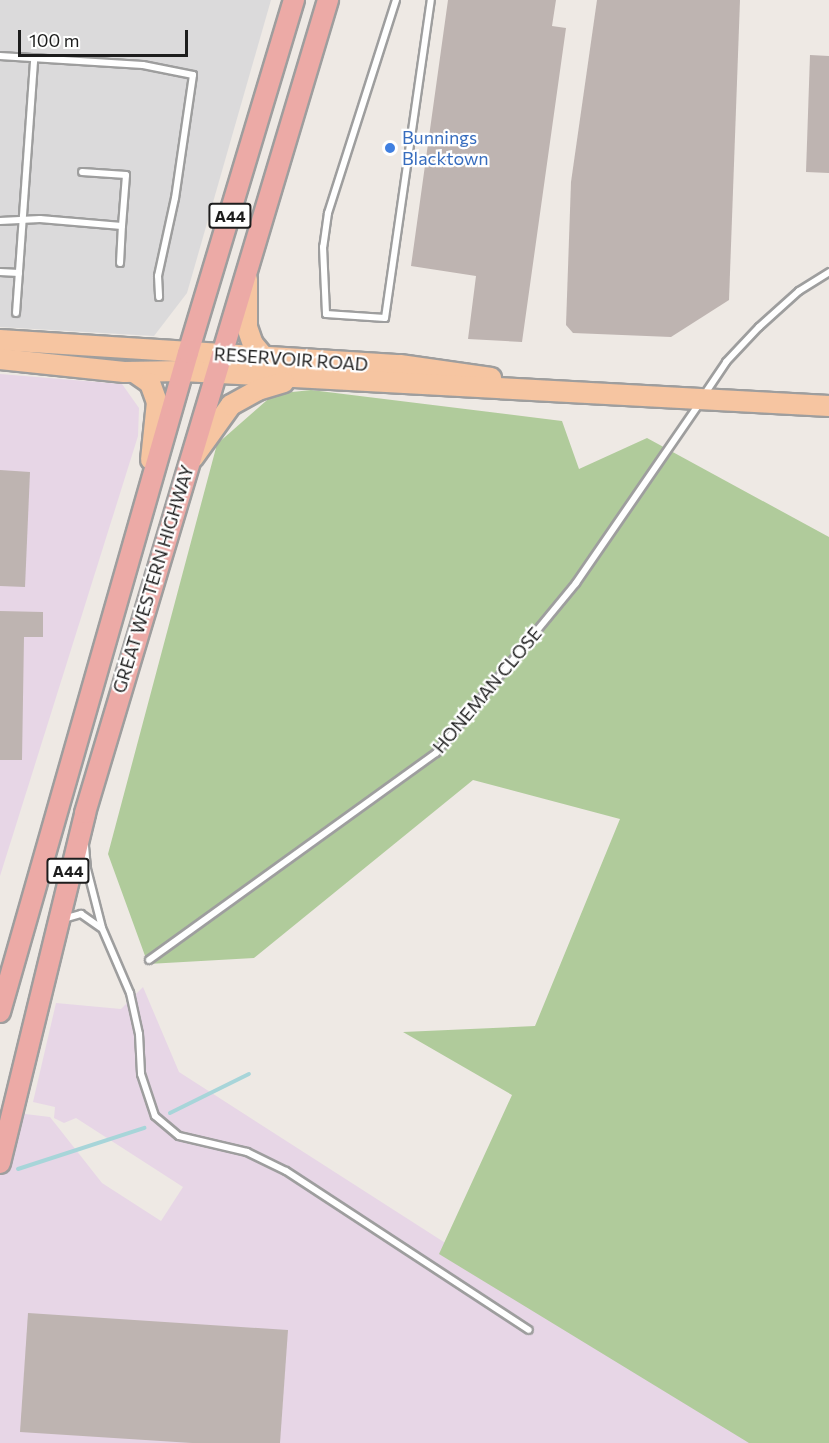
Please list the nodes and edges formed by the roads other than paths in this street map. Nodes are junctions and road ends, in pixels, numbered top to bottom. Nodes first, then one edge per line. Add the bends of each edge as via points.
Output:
1 (294, 0) edge
2 (328, 0) edge
3 (396, 0) edge
4 (431, 0) edge
5 (0, 56) edge
6 (34, 61) junction
7 (82, 172) dead end
8 (22, 220) junction
9 (0, 221) edge
10 (123, 226) junction
11 (120, 263) dead end
12 (246, 267) junction
13 (0, 272) edge
14 (829, 272) edge
15 (19, 273) junction
16 (159, 297) dead end
17 (16, 314) dead end
18 (0, 340) edge
19 (264, 357) junction
20 (0, 359) edge
21 (186, 362) junction
22 (217, 364) junction
23 (134, 372) junction
24 (295, 378) junction
25 (580, 390) junction
26 (702, 399) junction
27 (829, 406) edge
28 (187, 467) junction
29 (143, 510) junction
30 (84, 813) junction
31 (56, 922) junction
32 (102, 928) junction
33 (149, 960) dead end
34 (0, 1012) edge
35 (0, 1163) edge
36 (529, 1330) dead end

1 - 21 highway, GREAT WESTERN HIGHWAY / A44
2 - 12 highway, GREAT WESTERN HIGHWAY / A44
3 - 4 lane via 328,213 322,247 326,314 385,318
5 - 6 lane
6 - 8 lane
6 - 16 lane via 113,62 193,75 175,198 158,276
7 - 10 lane via 126,175
8 - 9 lane
8 - 10 lane
8 - 15 lane
10 - 11 lane
12 - 19 main road via 247,327 253,344
12 - 22 highway, GREAT WESTERN HIGHWAY / A44
13 - 15 lane
14 - 26 lane, HONEMAN CLOSE via 799,291 752,334 726,362
15 - 17 lane
18 - 21 main road, RESERVOIR ROAD
19 - 22 main road, RESERVOIR ROAD
19 - 25 main road, RESERVOIR ROAD via 400,366
20 - 23 main road, RESERVOIR ROAD
21 - 22 main road, RESERVOIR ROAD
21 - 23 main road, RESERVOIR ROAD
21 - 29 highway, GREAT WESTERN HIGHWAY / A44
22 - 24 main road, RESERVOIR ROAD
22 - 28 highway, GREAT WESTERN HIGHWAY / A44
23 - 29 main road via 150,383 157,402
24 - 25 main road, RESERVOIR ROAD via 436,387
24 - 28 main road via 258,390 231,405
25 - 26 main road, RESERVOIR ROAD
26 - 27 main road, RESERVOIR ROAD
26 - 33 lane, HONEMAN CLOSE via 576,583 436,753
28 - 30 highway, GREAT WESTERN HIGHWAY / A44
29 - 34 highway, GREAT WESTERN HIGHWAY / A44
30 - 31 highway, GREAT WESTERN HIGHWAY / A44
30 - 32 lane via 87,869
31 - 32 lane via 81,914
31 - 35 highway, GREAT WESTERN HIGHWAY / A44
32 - 36 lane via 130,993 143,1086 155,1116 179,1136 247,1152 286,1171

